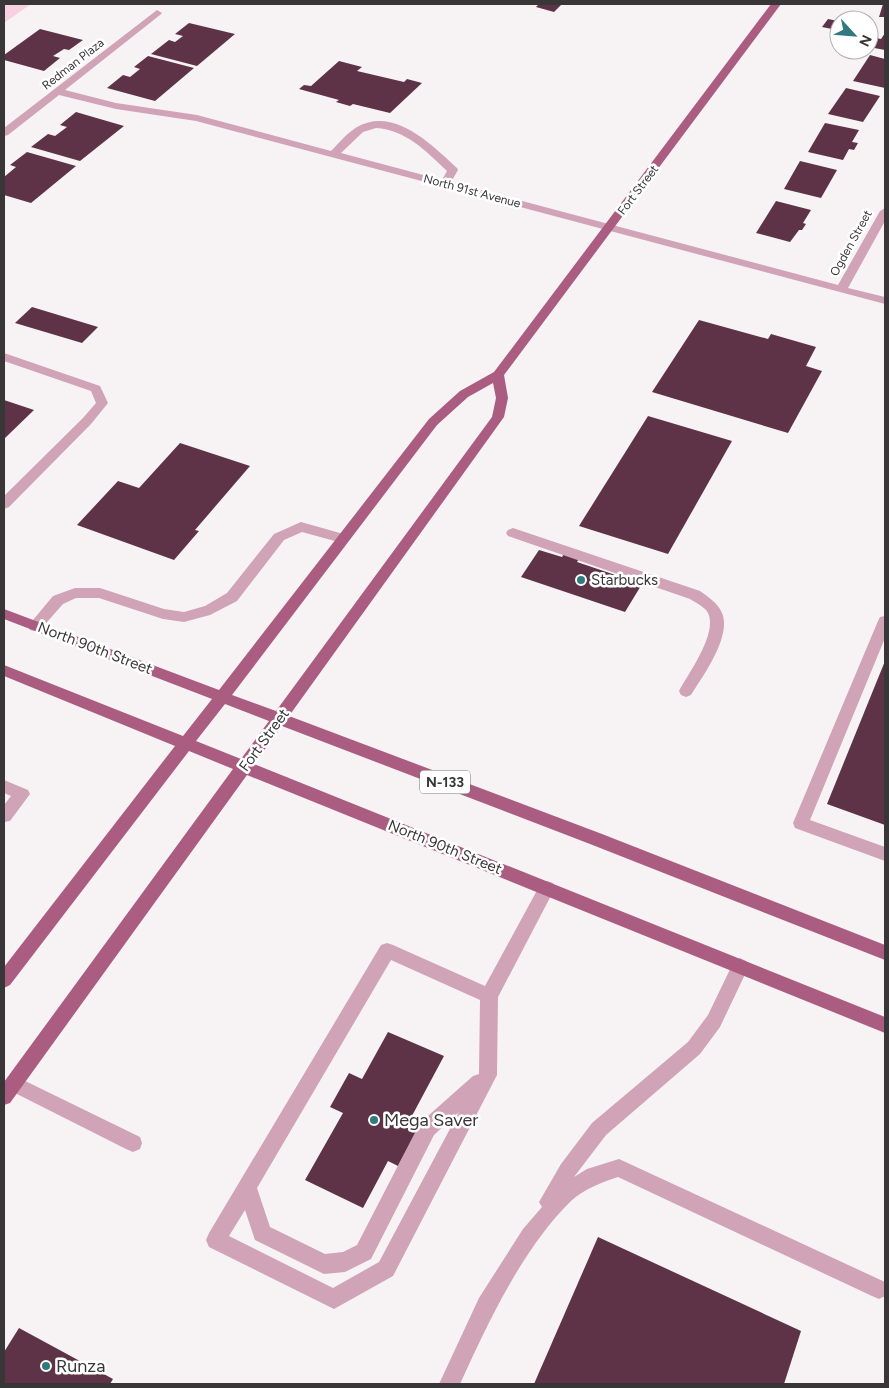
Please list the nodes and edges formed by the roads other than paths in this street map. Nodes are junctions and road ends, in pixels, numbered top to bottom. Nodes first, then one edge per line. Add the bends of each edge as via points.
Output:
1 (776, 4) edge
2 (157, 14) dead end
3 (58, 91) junction
4 (4, 133) edge
5 (334, 154) junction
6 (444, 183) junction
7 (885, 211) edge
8 (610, 227) junction
9 (842, 289) junction
10 (885, 301) edge
11 (4, 357) edge
12 (498, 375) junction
13 (4, 504) edge
14 (513, 533) dead end
15 (342, 538) junction
16 (4, 614) edge
17 (885, 621) edge
18 (35, 626) junction
19 (4, 670) edge
20 (686, 692) dead end
21 (221, 696) junction
22 (279, 719) junction
23 (185, 743) junction
24 (245, 766) junction
25 (4, 786) edge
26 (4, 816) edge
27 (885, 854) edge
28 (547, 888) junction
29 (885, 953) edge
30 (740, 966) junction
31 (4, 980) edge
32 (489, 996) junction
33 (885, 1025) edge
34 (488, 1074) junction
35 (9, 1090) edge
36 (133, 1142) dead end
37 (247, 1187) junction
38 (530, 1236) junction
39 (879, 1289) dead end
40 (449, 1384) edge

1 - 8 main road, Fort Street
2 - 3 street, Redman Plaza
3 - 4 street, Redman Plaza
3 - 5 street, North 91st Avenue via 116,106 198,118
5 - 6 street, North 91st Avenue
5 - 6 street via 361,129 389,126 413,134 453,170
6 - 8 street, North 91st Avenue
7 - 9 street, Ogden Street
8 - 9 street, North 91st Avenue
8 - 12 main road, Fort Street
9 - 10 street, North 91st Avenue
11 - 13 street via 96,389 102,403
12 - 15 main road, Fort Street via 464,394 433,422
12 - 22 main road, Fort Street via 502,398 498,417
14 - 20 street via 695,594 707,604 715,614 718,627
15 - 18 street via 301,527 279,537 232,597 198,614 184,617 163,614 100,593 75,593 58,600
15 - 21 main road, Fort Street
16 - 18 main road, North 90th Street / N-133
17 - 27 street via 802,823
18 - 21 main road, North 90th Street / N-133
19 - 23 main road, North 90th Street
21 - 22 main road, North 90th Street / N-133
21 - 23 main road, Fort Street
22 - 24 main road, Fort Street
22 - 29 main road, North 90th Street / N-133
23 - 24 main road, North 90th Street
23 - 31 main road, Fort Street
24 - 28 main road, North 90th Street
24 - 35 main road, Fort Street
25 - 26 street via 22,794
28 - 30 main road, North 90th Street
28 - 32 street
30 - 33 main road, North 90th Street
30 - 38 street via 714,1021 694,1048 599,1129 568,1170
32 - 34 street
32 - 37 street via 387,950
34 - 37 street via 428,1129 364,1252 345,1262 324,1264 262,1233
34 - 37 street via 386,1269 334,1299 216,1240
35 - 36 street
38 - 39 street via 564,1194 594,1175 619,1168
38 - 40 street via 486,1305

